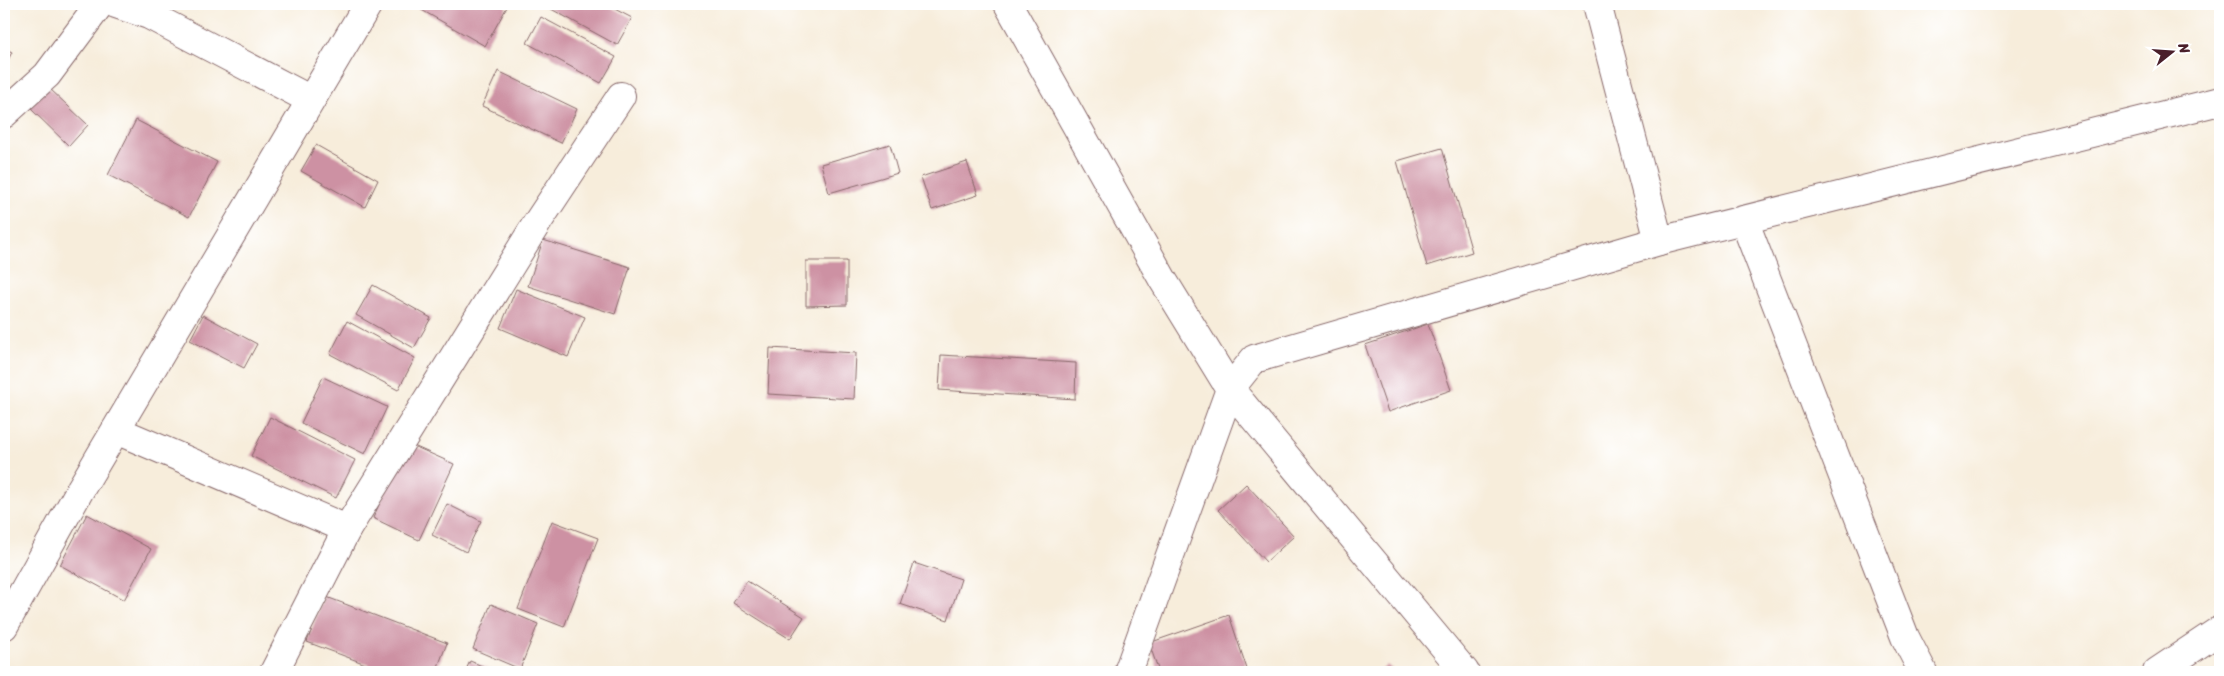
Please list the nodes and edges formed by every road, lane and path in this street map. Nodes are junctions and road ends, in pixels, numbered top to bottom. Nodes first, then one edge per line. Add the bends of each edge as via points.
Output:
1 (100, 4) edge
2 (116, 4) edge
3 (368, 4) edge
4 (1008, 4) edge
5 (1597, 4) edge
6 (621, 96) dead end
7 (309, 99) junction
8 (2220, 101) edge
9 (4, 114) edge
10 (1744, 220) junction
11 (1659, 240) junction
12 (1230, 389) junction
13 (116, 430) junction
14 (347, 528) junction
15 (4, 626) edge
16 (2220, 630) edge
17 (274, 672) edge
18 (1128, 672) edge
19 (1465, 672) edge
20 (1923, 672) edge
21 (2156, 672) edge

1 - 9 street via 47,75
2 - 7 street via 149,15
3 - 7 street
4 - 12 street via 1163,280
5 - 11 street
6 - 14 street via 537,223
7 - 13 street
8 - 10 street
10 - 11 street
10 - 20 street via 1905,637
11 - 12 street via 1254,360
12 - 18 street
12 - 19 street
13 - 14 street
13 - 15 street
14 - 17 street
16 - 21 street

